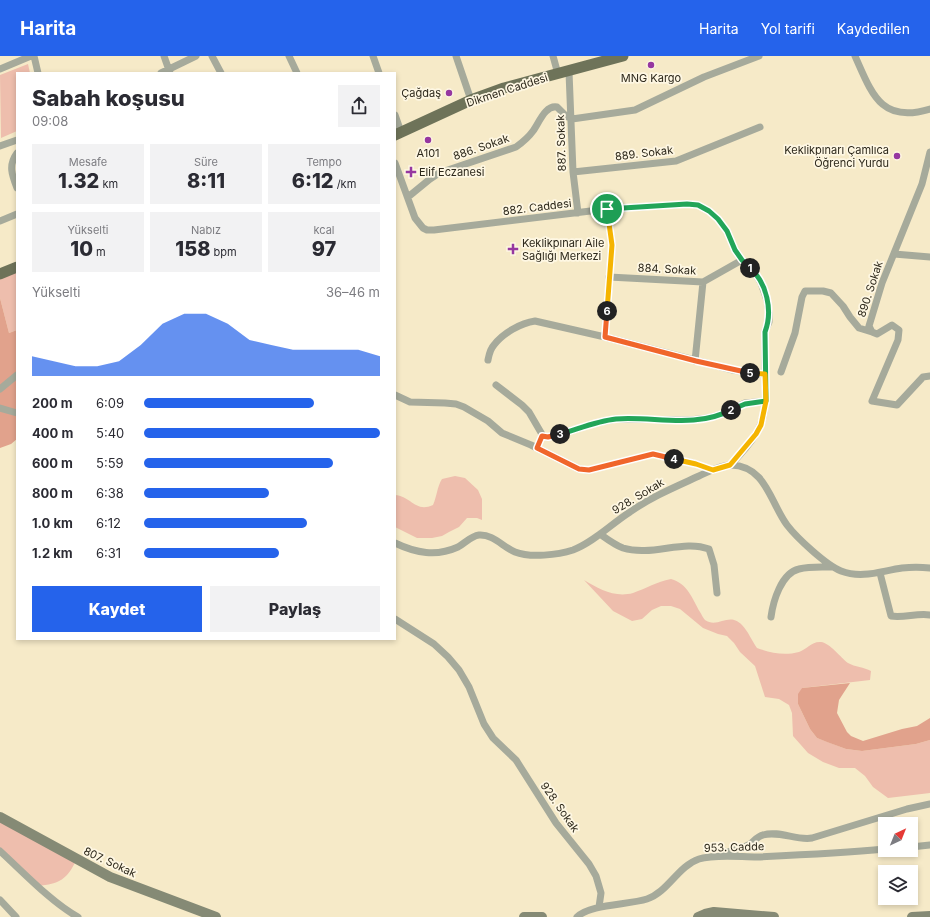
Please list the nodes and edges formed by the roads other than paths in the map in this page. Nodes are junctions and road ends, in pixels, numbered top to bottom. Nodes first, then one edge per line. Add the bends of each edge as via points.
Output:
1 (32, 56) edge
2 (164, 56) edge
3 (196, 56) edge
4 (212, 56) edge
5 (289, 56) edge
6 (373, 56) edge
7 (456, 56) edge
8 (553, 56) edge
9 (623, 56) edge
10 (759, 56) edge
11 (855, 56) edge
12 (0, 69) edge
13 (170, 71) edge
14 (38, 72) edge
15 (220, 72) edge
16 (297, 72) edge
17 (379, 72) edge
18 (564, 73) junction
19 (471, 100) junction
20 (930, 109) edge
21 (572, 119) junction
22 (396, 121) edge
23 (760, 126) dead end
24 (398, 133) edge
25 (16, 140) edge
26 (0, 146) edge
27 (930, 152) edge
28 (16, 156) edge
29 (396, 168) edge
30 (573, 172) junction
31 (399, 183) edge
32 (16, 185) edge
33 (408, 198) junction
34 (607, 209) junction
35 (578, 213) junction
36 (16, 214) edge
37 (0, 222) edge
38 (894, 254) junction
39 (930, 257) edge
40 (742, 260) junction
41 (16, 266) edge
42 (0, 274) edge
43 (609, 277) junction
44 (702, 282) junction
45 (872, 332) junction
46 (605, 337) junction
47 (488, 360) dead end
48 (696, 361) junction
49 (781, 372) dead end
50 (765, 374) junction
51 (16, 376) edge
52 (930, 376) edge
53 (496, 386) dead end
54 (0, 389) edge
55 (396, 395) edge
56 (766, 401) junction
57 (0, 408) edge
58 (16, 413) edge
59 (542, 436) junction
60 (537, 448) junction
61 (730, 465) junction
62 (713, 470) junction
63 (600, 534) junction
64 (396, 544) edge
65 (833, 567) junction
66 (930, 568) edge
67 (880, 573) junction
68 (717, 594) dead end
69 (930, 615) edge
70 (771, 617) dead end
71 (396, 620) edge
72 (930, 804) edge
73 (0, 817) edge
74 (930, 845) edge
75 (918, 846) edge
76 (878, 850) edge
77 (0, 851) edge
78 (714, 856) junction
79 (0, 900) edge
80 (600, 907) junction
81 (930, 916) edge
82 (16, 917) edge
83 (78, 917) edge
84 (216, 917) edge
85 (524, 917) edge
86 (542, 917) edge
87 (577, 917) edge
88 (698, 917) edge
89 (774, 917) edge
90 (912, 917) edge

1 - 12 street
1 - 14 street
2 - 13 street
3 - 13 street
4 - 15 street
5 - 16 street
6 - 17 street
7 - 19 street
8 - 18 street, 887. Sokak
9 - 18 main road, Dikmen Caddesi
10 - 21 street via 710,74 635,110
11 - 20 street via 870,90 887,109 911,113
18 - 19 main road, Dikmen Caddesi via 504,88
18 - 21 street, 887. Sokak
19 - 24 main road, Dikmen Caddesi
21 - 30 street, 887. Sokak
21 - 33 street, 886. Sokak via 557,107 550,108 526,140 516,147 439,173
22 - 24 street
23 - 30 street, 889. Sokak via 676,162
25 - 26 street
27 - 38 street, 890. Sokak via 922,184
28 - 32 street via 11,166
29 - 31 street, 882. Caddesi
30 - 35 street, 887. Sokak
31 - 33 street, 882. Caddesi
33 - 35 street, 882. Caddesi via 419,225 427,230
34 - 35 street, 882. Caddesi
34 - 40 street, 882. Caddesi via 698,205 718,219
34 - 43 street via 612,245
36 - 37 street
38 - 39 street
38 - 45 street, 890. Sokak via 869,326
40 - 44 street, 884. Sokak
40 - 50 street, 882. Caddesi via 753,270 767,300 769,313 765,332
41 - 42 main road
43 - 44 street, 884. Sokak
43 - 46 street
44 - 48 street
45 - 49 street via 859,328 831,294 823,291 805,291 795,333
45 - 52 street, 890. Sokak via 877,334 892,325 899,330 898,340 872,401 897,405 923,377
46 - 47 street via 542,322 526,322 494,344
46 - 48 street
48 - 50 street
50 - 56 street, 882. Caddesi
51 - 54 street
53 - 59 street via 522,405
55 - 60 street via 410,402 464,407 502,433
56 - 59 street via 745,404 708,418 616,419 556,436
56 - 61 street, 882. Caddesi via 759,430
57 - 58 street
59 - 60 street
60 - 62 street via 579,469 589,470 653,454
61 - 62 street, 928. Sokak
61 - 65 street via 750,470 760,479 768,488 787,525
62 - 63 street, 928. Sokak via 657,495
63 - 64 street, 928. Sokak via 573,550 556,554 524,555 485,535 477,535 458,546 437,553 414,551
63 - 68 street via 623,548 637,551 704,547 709,550 714,564
65 - 67 street via 860,575
65 - 70 street via 797,569 789,575 775,597
66 - 67 street via 901,568
67 - 69 street via 891,616
71 - 80 street, 928. Sokak via 434,644 459,670 469,686 484,724 516,760 556,823 590,864 601,893
72 - 78 street via 807,839 776,834 762,835 750,844
73 - 84 main road, 807. Sokak via 110,878
74 - 75 street
76 - 78 street, 953. Cadde via 773,856
77 - 83 street via 52,898
78 - 80 street, 953. Cadde via 699,859 688,865 652,897
79 - 82 street
80 - 87 street, 953. Cadde via 580,913
81 - 90 main road
85 - 86 main road
88 - 89 main road via 714,912

